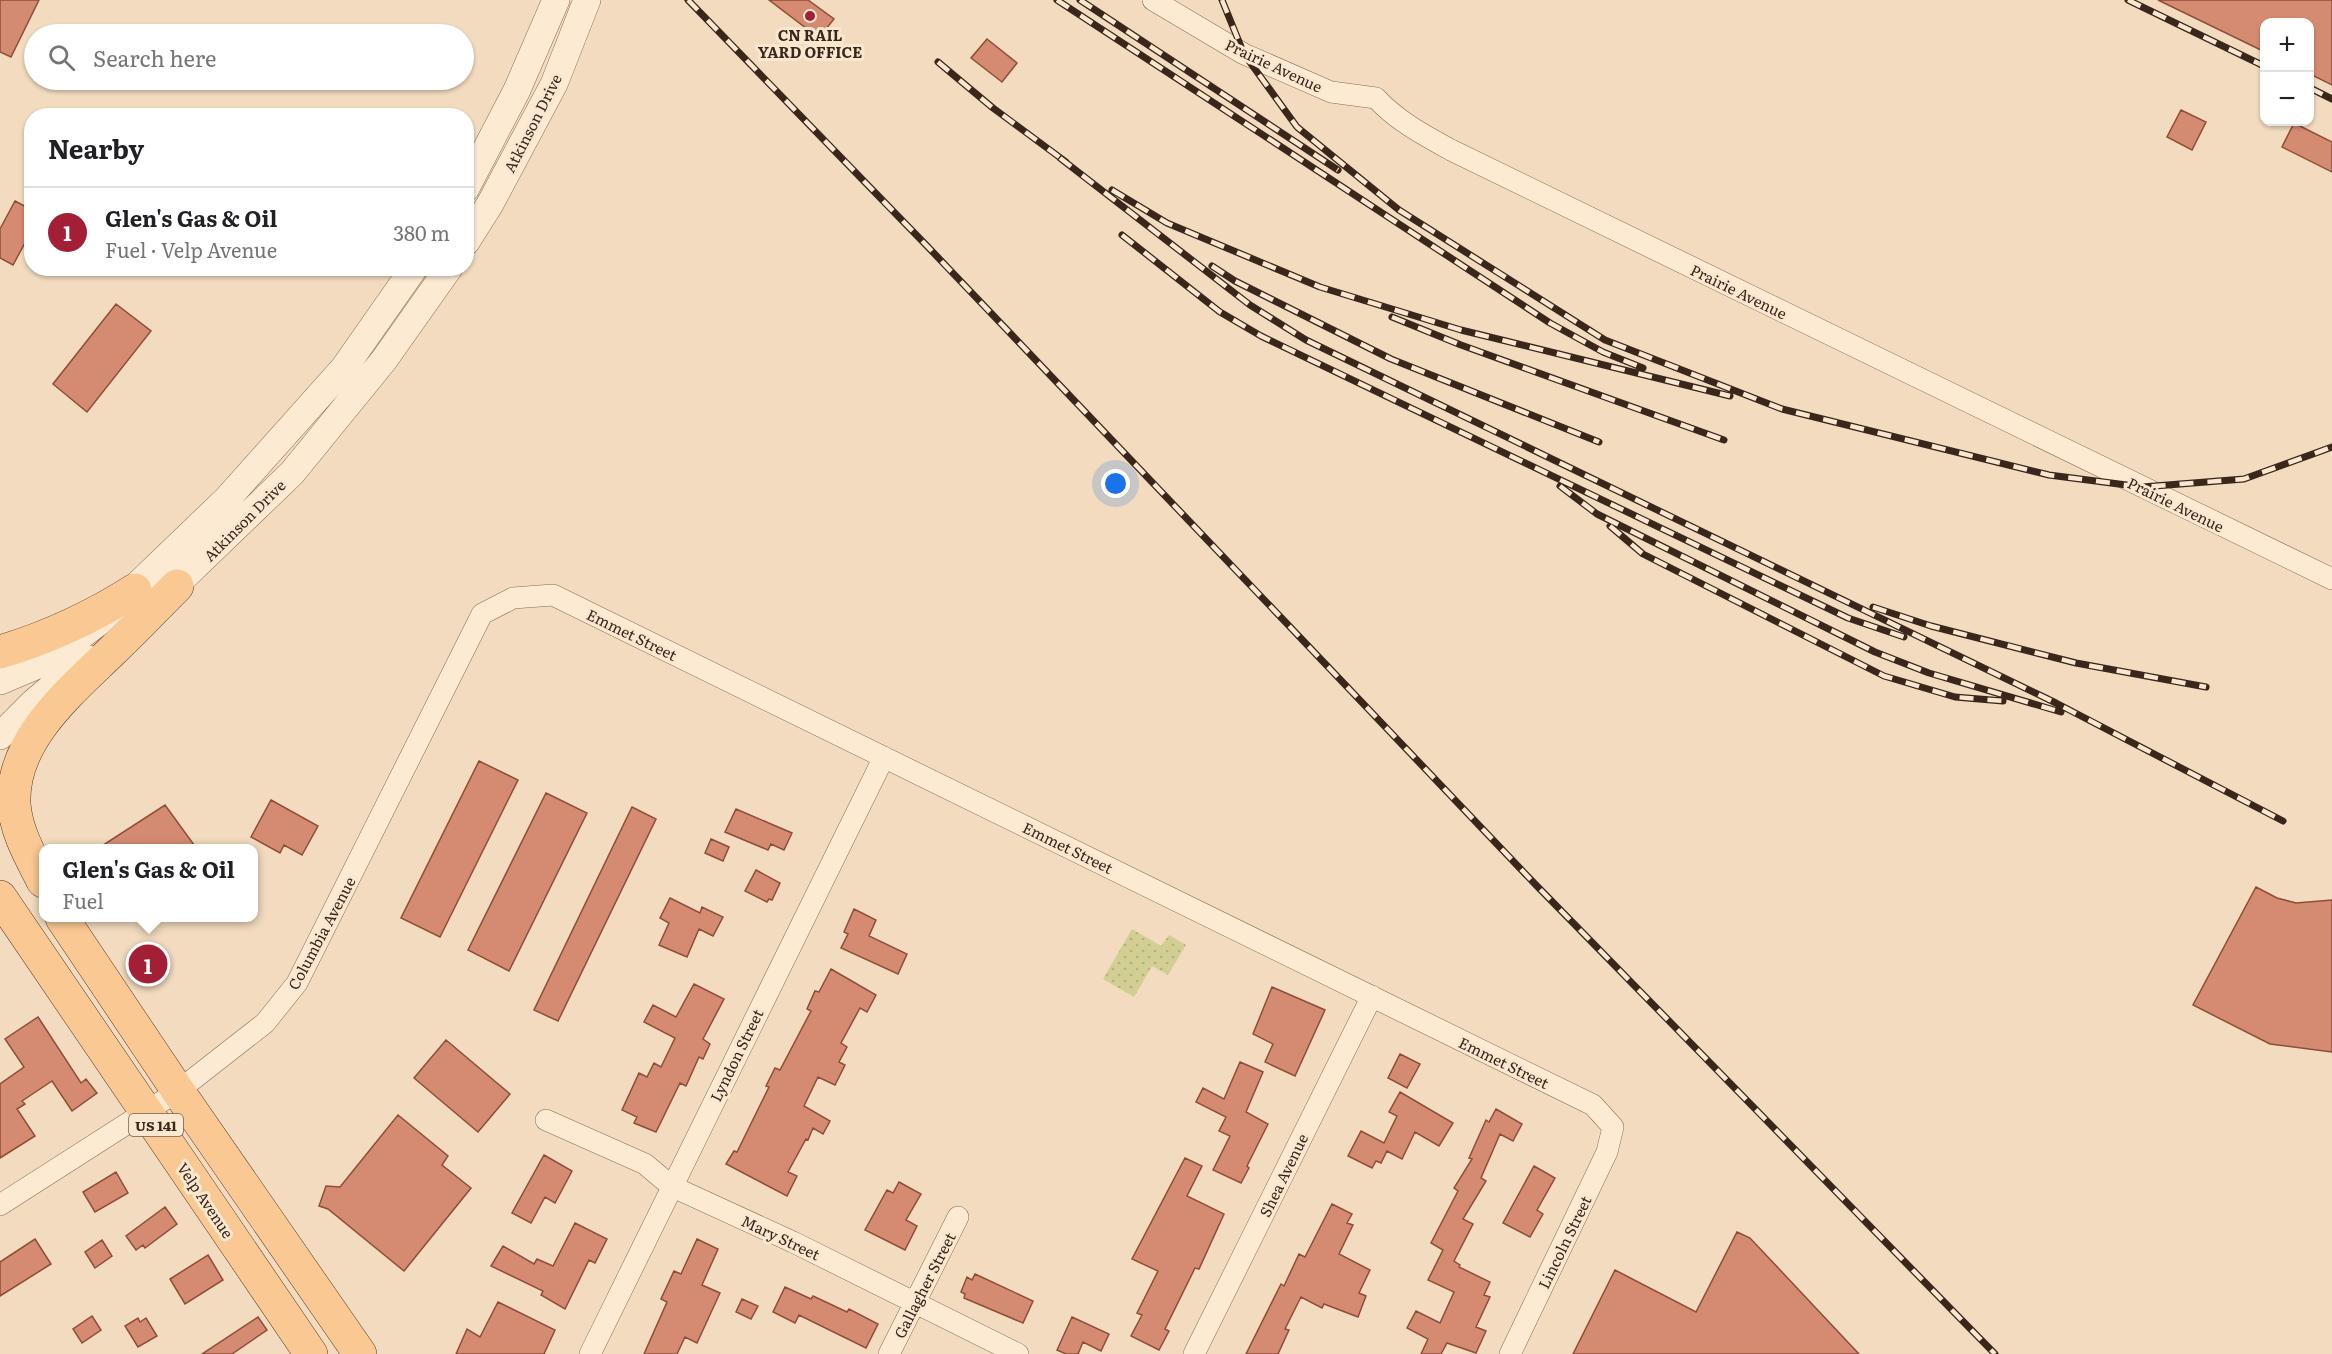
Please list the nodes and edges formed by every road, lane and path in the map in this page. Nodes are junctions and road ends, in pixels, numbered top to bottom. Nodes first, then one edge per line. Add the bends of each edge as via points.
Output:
1 (587, 0) edge
2 (1153, 0) edge
3 (554, 6) edge
4 (474, 173) edge
5 (474, 229) edge
6 (408, 276) edge
7 (443, 276) edge
8 (2332, 578) edge
9 (177, 586) junction
10 (135, 590) junction
11 (513, 598) joint
12 (0, 652) edge
13 (0, 681) edge
14 (0, 736) edge
15 (884, 757) junction
16 (0, 845) edge
17 (39, 872) edge
18 (39, 889) edge
19 (0, 897) edge
20 (65, 922) edge
21 (1372, 996) junction
22 (178, 1091) junction
23 (146, 1112) junction
24 (546, 1120) dead end
25 (1613, 1127) joint
26 (671, 1186) junction
27 (0, 1205) edge
28 (958, 1216) dead end
29 (915, 1301) junction
30 (311, 1354) edge
31 (360, 1354) edge
32 (591, 1354) edge
33 (889, 1354) edge
34 (1018, 1354) edge
35 (1194, 1354) edge
36 (1510, 1354) edge

1 - 5 street, Atkinson Drive via 554,84
2 - 8 street, Prairie Avenue via 1244,54 1331,92 1376,98 1413,129 1451,150
3 - 4 street, Atkinson Drive via 517,90
6 - 10 street, Atkinson Drive via 321,395 227,499
7 - 9 street, Atkinson Drive via 384,360 292,473
9 - 14 street, Atkinson Drive via 60,679
9 - 17 main road via 50,715 20,763 14,786 15,812
10 - 12 main road via 99,613 44,639
10 - 13 street, Atkinson Drive via 66,648 39,665
11 - 15 street, Emmet Street via 553,595
11 - 22 street, Columbia Avenue via 482,614 297,983 265,1023
15 - 21 street, Emmet Street
15 - 26 street, Lyndon Street
16 - 18 main road
19 - 23 main road, Velp Avenue / US 141
20 - 22 main road, US 141
21 - 25 street, Emmet Street via 1593,1105
21 - 35 street, Shea Avenue
22 - 23 street, Columbia Avenue
22 - 31 main road, US 141
23 - 27 street, Columbia Avenue
23 - 30 main road, Velp Avenue / US 141
24 - 26 street, Mary Street via 645,1164
25 - 36 street, Lincoln Street via 1608,1152
26 - 29 street, Mary Street
26 - 32 street, Lyndon Street
28 - 29 street, Gallagher Street
29 - 33 street, Gallagher Street
29 - 34 street, Mary Street

